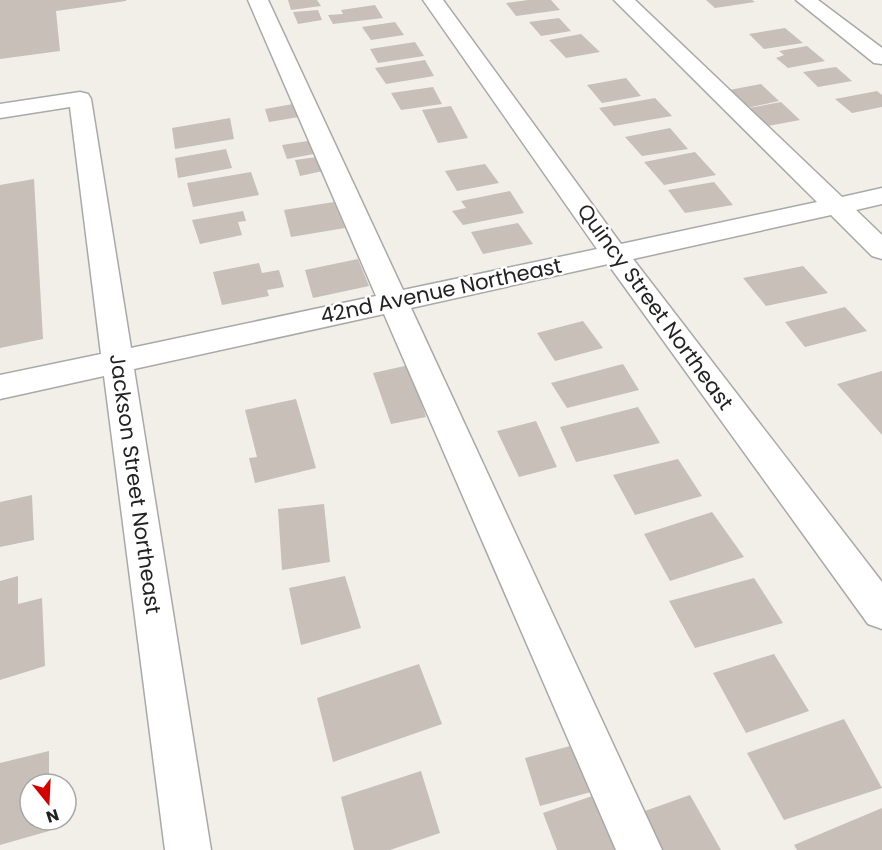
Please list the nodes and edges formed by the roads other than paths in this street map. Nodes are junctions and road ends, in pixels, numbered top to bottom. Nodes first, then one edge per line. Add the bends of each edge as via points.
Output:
1 (258, 0) edge
2 (433, 0) edge
3 (624, 0) edge
4 (806, 0) edge
5 (882, 58) edge
6 (0, 111) edge
7 (882, 196) edge
8 (837, 206) junction
9 (882, 249) edge
10 (614, 253) junction
11 (392, 301) junction
12 (117, 362) junction
13 (0, 387) edge
14 (882, 612) edge
15 (188, 850) edge
16 (639, 850) edge

1 - 11 street
2 - 10 street, Quincy Street Northeast
3 - 8 street
4 - 5 street
6 - 12 street, Jackson Street Northeast via 80,99
7 - 8 street, 42nd Avenue Northeast
8 - 9 street
8 - 10 street, 42nd Avenue Northeast
10 - 11 street, 42nd Avenue Northeast
10 - 14 street, Quincy Street Northeast
11 - 12 street, 42nd Avenue Northeast
11 - 16 street
12 - 13 street, 42nd Avenue Northeast
12 - 15 street, Jackson Street Northeast

